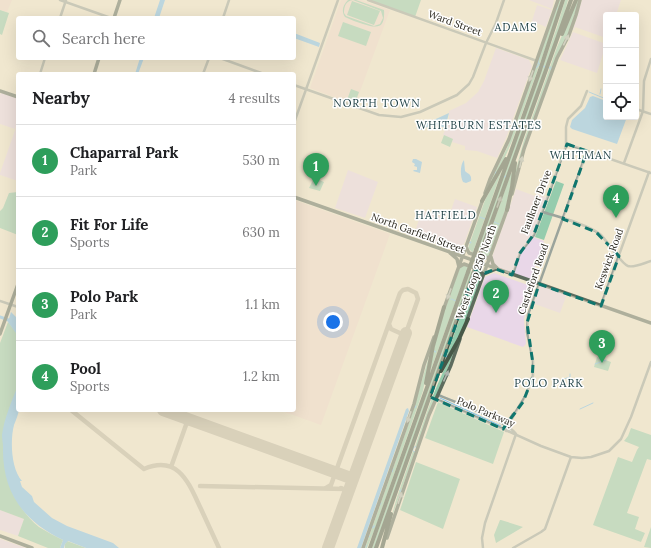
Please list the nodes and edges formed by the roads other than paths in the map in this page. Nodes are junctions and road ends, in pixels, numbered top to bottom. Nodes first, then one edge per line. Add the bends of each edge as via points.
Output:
1 (60, 0) edge
2 (120, 0) edge
3 (229, 0) edge
4 (338, 0) edge
5 (368, 0) edge
6 (504, 0) edge
7 (558, 0) edge
8 (563, 0) edge
9 (571, 0) edge
10 (576, 0) edge
11 (580, 0) edge
12 (66, 1) edge
13 (61, 16) edge
14 (107, 16) edge
15 (113, 16) edge
16 (224, 16) edge
17 (486, 43) junction
18 (651, 58) edge
19 (44, 60) edge
20 (98, 60) edge
21 (208, 60) edge
22 (226, 60) edge
23 (550, 60) junction
24 (537, 61) junction
25 (41, 72) edge
26 (95, 72) edge
27 (204, 72) edge
28 (258, 72) edge
29 (296, 86) edge
30 (306, 89) junction
31 (0, 91) edge
32 (587, 91) dead end
33 (16, 96) edge
34 (639, 110) edge
35 (642, 111) junction
36 (651, 114) edge
37 (296, 117) edge
38 (517, 135) junction
39 (567, 144) junction
40 (518, 148) junction
41 (587, 151) junction
42 (624, 163) junction
43 (650, 173) edge
44 (296, 198) edge
45 (482, 201) junction
46 (507, 210) junction
47 (542, 212) junction
48 (563, 219) junction
49 (466, 247) junction
50 (450, 252) junction
51 (490, 255) junction
52 (619, 256) junction
53 (462, 257) junction
54 (651, 261) edge
55 (487, 266) junction
56 (459, 267) junction
57 (497, 269) junction
58 (484, 275) junction
59 (512, 275) junction
60 (539, 284) junction
61 (16, 289) edge
62 (0, 301) edge
63 (10, 304) junction
64 (16, 306) edge
65 (601, 306) junction
66 (444, 308) junction
67 (468, 319) junction
68 (651, 323) edge
69 (0, 334) edge
70 (651, 362) edge
71 (433, 387) junction
72 (438, 395) junction
73 (423, 398) junction
74 (436, 399) junction
75 (507, 426) junction
76 (504, 430) junction
77 (516, 434) junction
78 (571, 457) junction
79 (394, 499) junction
80 (0, 536) edge
81 (32, 548) edge
82 (363, 548) edge
83 (369, 548) edge
84 (376, 548) edge
85 (382, 548) edge
86 (484, 548) edge
87 (513, 548) edge

1 - 12 street
2 - 15 main road
3 - 16 street
4 - 30 street
5 - 17 street, Ward Street
6 - 17 street
7 - 24 main road, West Loop 250 North
8 - 38 highway
9 - 23 highway
10 - 23 highway
46 -> 11 main road, West Loop 250 North via 524,149 557,58 569,35
12 - 13 street
12 - 14 street
17 - 24 street, Ward Street
17 - 30 street via 466,88 411,115 395,117 376,114
18 - 35 street via 644,81
19 - 25 street
20 - 26 main road
21 - 27 street
22 - 28 street
23 - 40 highway
24 -> 45 main road, West Loop 250 North via 509,139
29 - 30 street
30 - 37 street
31 - 33 main road
32 - 39 street, Faulkner Drive via 582,106 568,119
34 - 35 street
35 - 36 street
35 - 42 street
38 - 45 highway
38 - 73 highway, bridge
39 - 41 street
39 - 47 street, Faulkner Drive
40 - 46 highway
71 -> 40 highway, bridge
41 - 42 street
41 - 48 street, Castleford Road
42 - 43 street
43 - 52 street, Keswick Road
44 - 50 main road, North Garfield Street
45 - 49 main road, West Loop 250 North
46 - 51 main road, West Loop 250 North
47 - 48 street
47 - 59 street, Faulkner Drive via 533,236 520,253
48 - 52 street via 596,232
48 - 60 street, Castleford Road
49 - 50 main road
49 - 51 main road via 469,253 485,258
49 - 53 main road, West Loop 250 North
50 - 53 main road, North Garfield Street
50 - 56 main road via 457,259
51 - 55 main road, West Loop 250 North
51 - 57 main road
52 - 54 street via 624,264 630,266
52 - 65 street, Keswick Road
53 - 55 main road, North Garfield Street
53 - 56 main road, West Loop 250 North
55 - 57 main road, North Garfield Street
55 - 58 main road, West Loop 250 North
56 - 58 main road via 464,264 480,270
56 -> 66 main road, West Loop 250 North
57 - 58 main road
57 - 59 main road, North Garfield Street
58 - 67 main road, West Loop 250 North
59 - 60 main road, North Garfield Street
60 - 65 main road, North Garfield Street
60 - 75 street, Castleford Road via 529,312 527,328 533,376 525,398
61 - 63 main road
62 - 63 street
63 - 64 street
63 - 69 main road
65 - 68 main road, North Garfield Street
66 - 73 highway via 433,346
66 -> 82 main road, West Loop 250 North via 424,365 414,404
67 - 71 highway
72 -> 67 main road, West Loop 250 North
70 - 78 street via 620,440 608,451 589,457
71 - 79 highway
72 - 74 main road, West Loop 250 North
72 - 75 street, Polo Parkway
73 - 83 highway
74 - 76 street, Polo Parkway
85 -> 74 main road, West Loop 250 North
75 - 76 street, Castleford Road
75 - 77 street, Polo Parkway
76 - 77 street, Polo Parkway
77 - 78 street
77 - 86 street via 485,523 482,538
78 - 87 street via 545,529
79 - 84 highway
79 - 85 highway
80 - 81 main road

